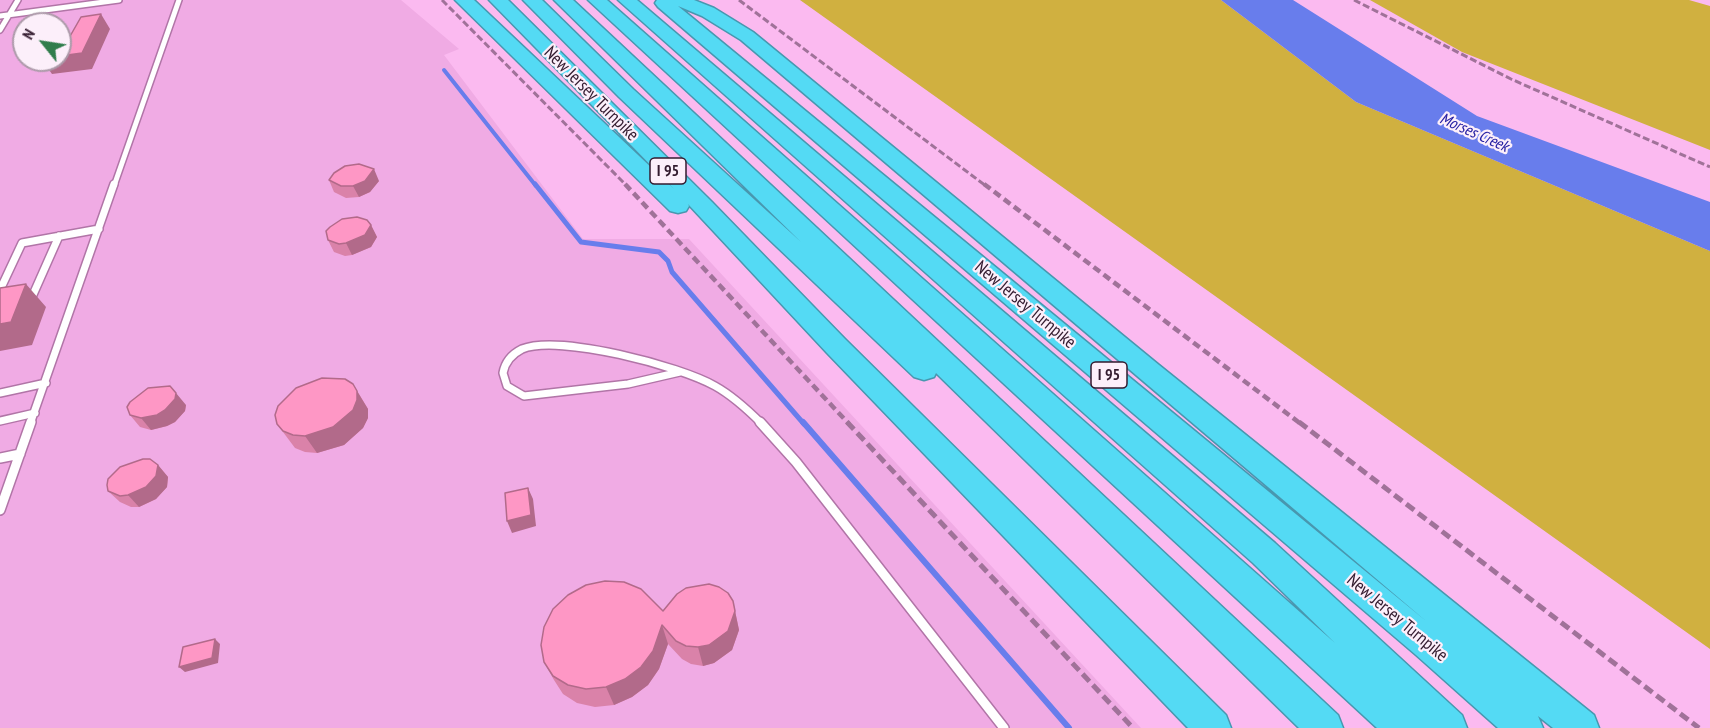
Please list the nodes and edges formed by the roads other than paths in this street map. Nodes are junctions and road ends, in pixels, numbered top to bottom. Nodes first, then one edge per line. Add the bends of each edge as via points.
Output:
1 (18, 0) edge
2 (119, 0) edge
3 (179, 0) edge
4 (464, 0) edge
5 (498, 0) edge
6 (532, 0) edge
7 (563, 0) edge
8 (597, 0) edge
9 (627, 0) edge
10 (661, 0) edge
11 (679, 0) edge
12 (9, 15) junction
13 (0, 16) edge
14 (0, 30) edge
15 (99, 229) junction
16 (58, 236) junction
17 (13, 298) edge
18 (22, 298) edge
19 (885, 320) junction
20 (836, 346) junction
21 (680, 372) junction
22 (46, 383) junction
23 (0, 393) edge
24 (35, 413) junction
25 (0, 421) edge
26 (20, 454) junction
27 (0, 458) edge
28 (0, 510) edge
29 (1004, 728) edge
30 (1213, 728) edge
31 (1325, 728) edge
32 (1404, 728) edge
33 (1449, 728) edge
34 (1525, 728) edge
35 (1581, 728) edge

1 - 12 lane
2 - 12 lane
3 - 15 lane
4 - 20 highway via 706,233
5 - 20 highway, New Jersey Turnpike / I 95
6 - 19 highway via 626,93
7 - 19 highway
8 - 32 highway
9 - 33 highway via 1264,553
10 - 34 highway, New Jersey Turnpike / I 95
11 - 35 highway via 747,36
12 - 13 lane
12 - 14 lane
15 - 16 lane
15 - 22 lane
16 - 17 lane via 22,243 0,290
16 - 18 lane via 32,297
19 - 31 highway via 1114,527
20 - 30 highway, New Jersey Turnpike / I 95
21 - 21 lane via 607,352 540,344 507,359 502,373 506,385 524,396 628,384
21 - 29 lane via 715,387 755,418 796,464
22 - 23 lane
22 - 24 lane
24 - 25 lane
24 - 26 lane
26 - 27 lane
26 - 28 lane

